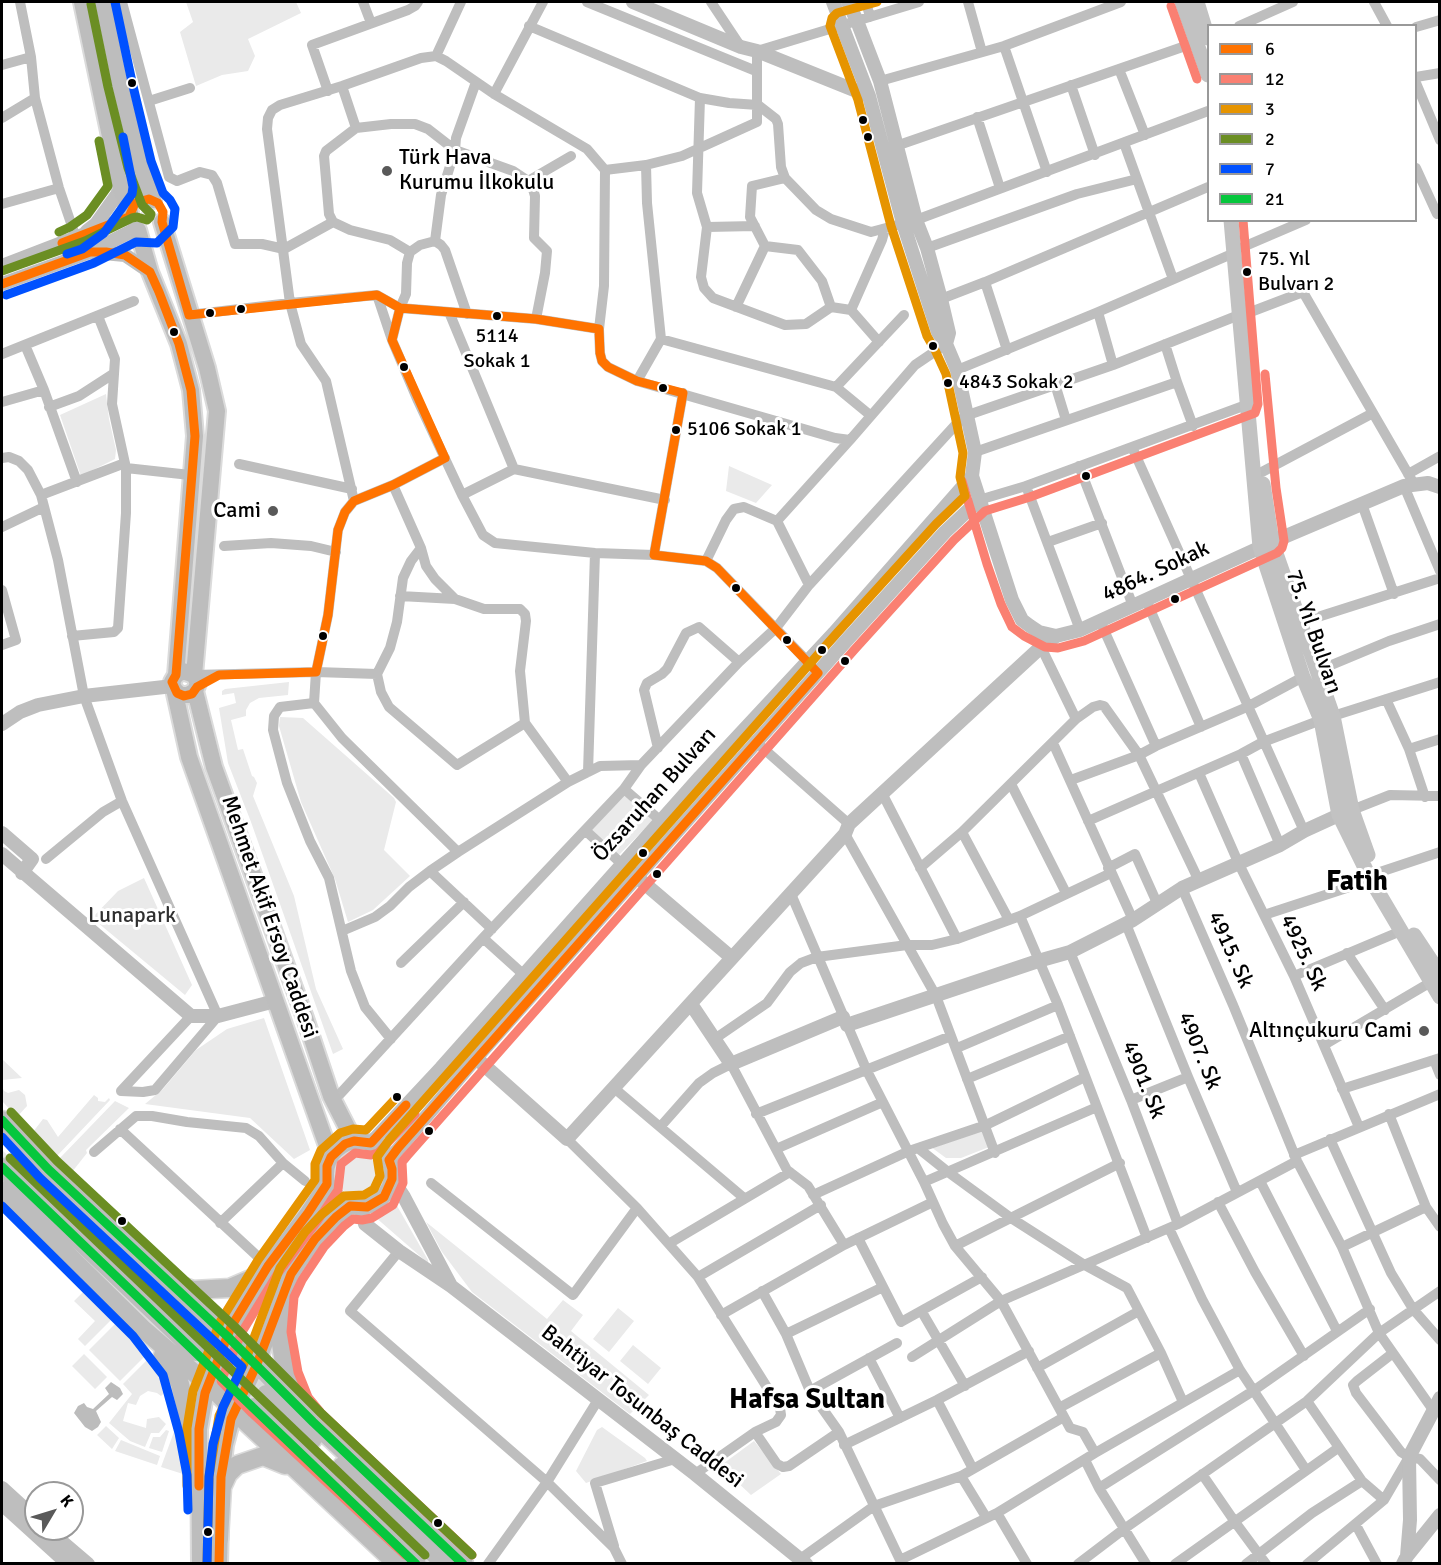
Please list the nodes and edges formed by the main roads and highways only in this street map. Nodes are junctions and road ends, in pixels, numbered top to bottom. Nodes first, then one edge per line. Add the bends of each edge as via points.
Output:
1 (82, 2) edge
2 (103, 2) edge
3 (1182, 2) edge
4 (1197, 2) edge
5 (1203, 40) edge
6 (1207, 63) edge
7 (153, 200) junction
8 (133, 222) junction
9 (162, 222) junction
10 (1231, 222) edge
11 (1241, 222) edge
12 (1238, 250) junction
13 (1243, 314) junction
14 (1266, 545) junction
15 (1310, 674) junction
16 (174, 683) junction
17 (195, 684) junction
18 (1374, 876) junction
19 (1435, 978) edge
20 (1440, 998) edge
21 (2, 1120) edge
22 (2, 1139) edge
23 (354, 1141) junction
24 (331, 1157) junction
25 (2, 1167) edge
26 (327, 1184) junction
27 (2, 1190) edge
28 (356, 1207) junction
29 (266, 1269) junction
30 (164, 1279) junction
31 (282, 1294) junction
32 (142, 1328) junction
33 (227, 1336) junction
34 (209, 1338) tunnel mouth
35 (196, 1352) tunnel mouth
36 (257, 1364) junction
37 (207, 1384) junction
38 (254, 1403) junction
39 (313, 1422) junction
40 (295, 1469) junction
41 (199, 1474) junction
42 (219, 1539) junction
43 (200, 1563) edge
44 (219, 1563) edge
45 (397, 1563) edge
46 (417, 1563) edge
47 (446, 1563) edge
48 (464, 1563) edge

1 - 8 main road, Mehmet Akif Ersoy Caddesi via 122,189
2 - 7 main road via 140,165
3 - 5 main road
4 - 5 main road
5 - 6 main road
7 - 8 main road via 139,200 132,207
7 - 9 main road via 161,207
8 - 9 main road via 152,232
8 - 16 main road, Mehmet Akif Ersoy Caddesi via 179,344 191,390 195,436
9 - 17 main road, Mehmet Akif Ersoy Caddesi via 217,411
10 - 12 main road, 75. Yıl Bulvarı
11 - 12 main road, 75. Yıl Bulvarı
12 - 13 main road, 75. Yıl Bulvarı
13 - 14 main road, 75. Yıl Bulvarı via 1262,472
13 - 14 main road, 75. Yıl Bulvarı via 1246,405
14 - 15 main road, 75. Yıl Bulvarı
14 - 15 main road, 75. Yıl Bulvarı via 1299,623
15 - 18 main road, 75. Yıl Bulvarı via 1327,718 1345,813
16 - 17 main road via 184,696
16 - 24 main road, Mehmet Akif Ersoy Caddesi via 189,757
17 - 23 main road, Mehmet Akif Ersoy Caddesi via 213,767 331,1096
18 - 19 main road, 75. Yıl Bulvarı
18 - 19 main road, 75. Yıl Bulvarı via 1401,931
19 - 20 main road, 75. Yıl Bulvarı
21 - 30 highway
22 - 34 highway
23 - 24 main road
23 - 28 main road via 371,1143 385,1153 392,1169 384,1197
24 - 26 main road
25 - 35 highway
26 - 28 main road via 337,1198
26 - 29 main road
27 - 32 highway
28 - 31 main road via 329,1224 315,1239
29 - 30 highway via 230,1288 211,1290 193,1290
29 - 33 main road
30 - 33 highway
31 - 36 main road
31 - 39 highway via 279,1332 284,1364 298,1403
32 - 37 highway
32 - 41 highway via 174,1369 189,1419
33 - 36 main road
33 - 37 main road
36 - 38 highway
36 - 38 main road
37 - 38 main road
37 - 41 main road via 199,1429
38 - 39 highway
38 - 40 highway
38 - 42 main road via 225,1444
38 - 46 highway
38 - 47 highway
39 - 48 highway
40 - 42 highway via 263,1456 237,1465 222,1487
40 - 45 highway
41 - 43 main road
42 - 44 main road

